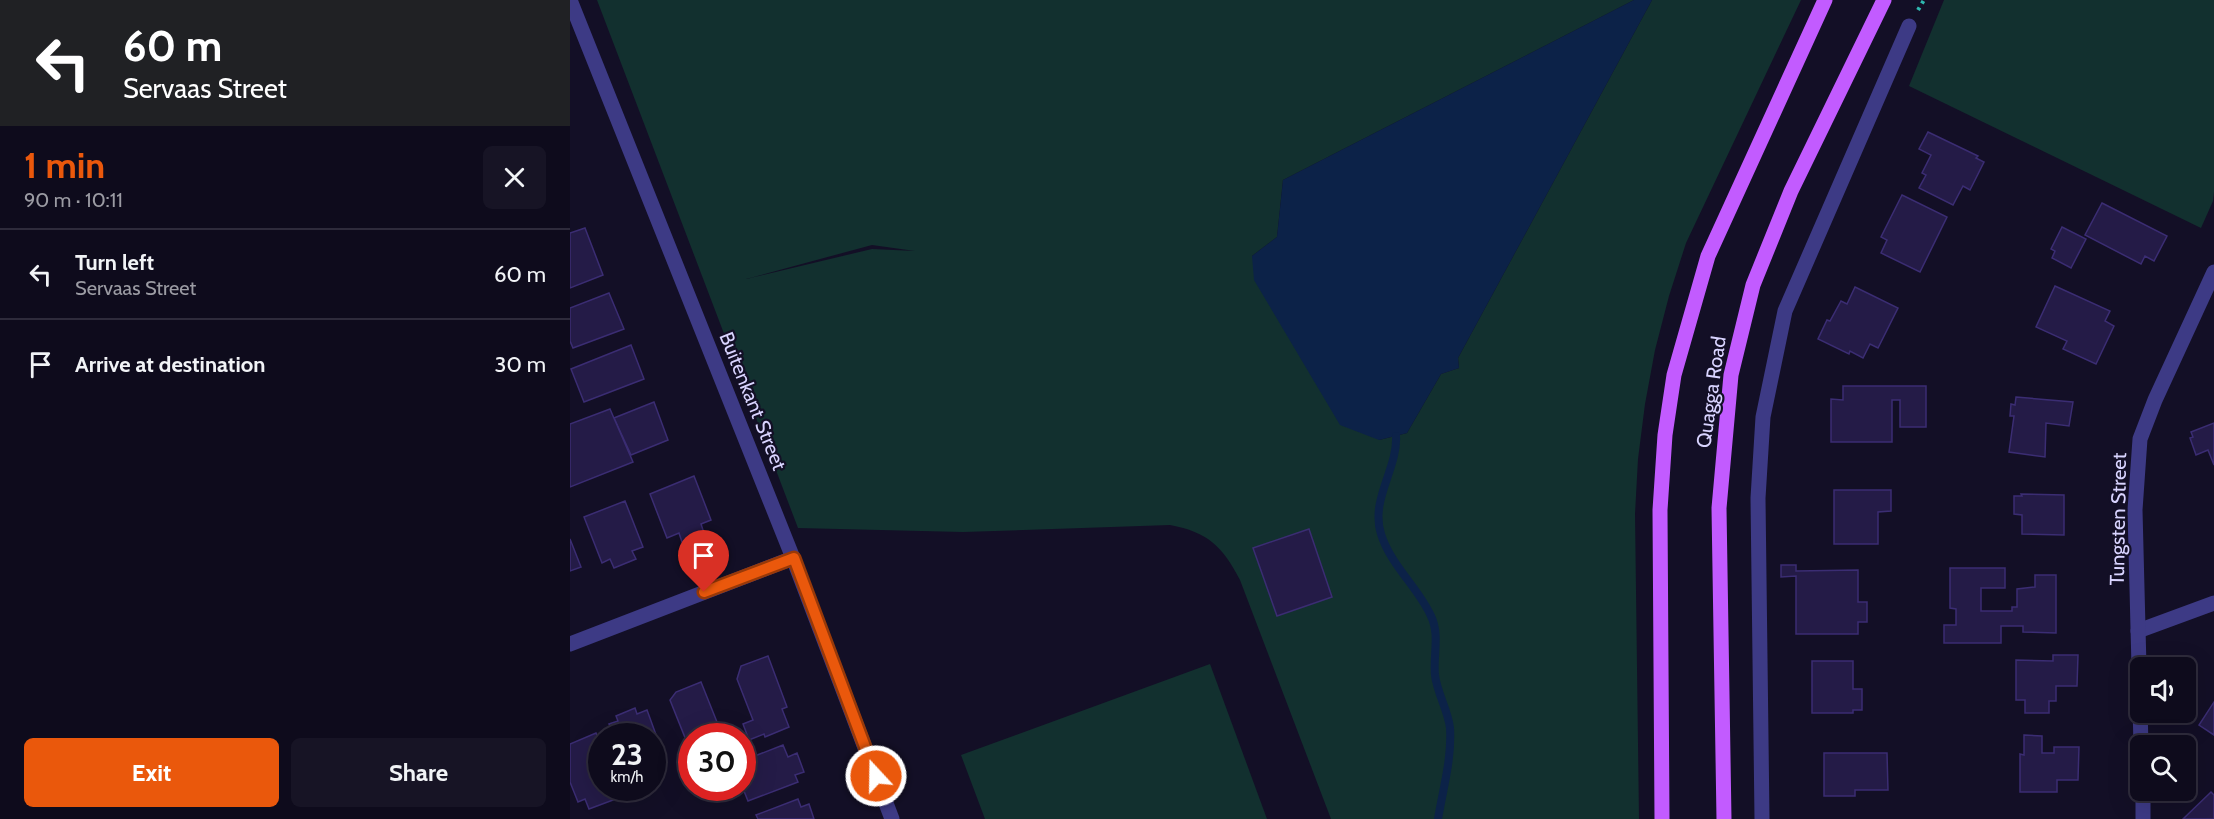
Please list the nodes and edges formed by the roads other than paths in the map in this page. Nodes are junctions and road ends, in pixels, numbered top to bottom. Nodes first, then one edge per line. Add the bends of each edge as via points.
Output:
1 (570, 0) edge
2 (1825, 0) edge
3 (1884, 0) edge
4 (1909, 26) dead end
5 (2214, 272) edge
6 (794, 558) junction
7 (2214, 603) edge
8 (2138, 631) junction
9 (570, 644) edge
10 (2141, 735) edge
11 (2142, 801) edge
12 (892, 819) edge
13 (1662, 819) edge
14 (1724, 819) edge
15 (1762, 819) edge
16 (2143, 819) edge

1 - 6 street, Buitenkant Street
2 - 13 main road, Quagga Road via 1708,256 1674,375 1660,510
3 - 14 main road, Quagga Road via 1791,191 1753,285 1731,375 1719,508
4 - 15 street via 1785,310 1763,417 1758,498
5 - 8 street, Tungsten Street via 2140,439 2135,510
6 - 9 street
6 - 12 street, Buitenkant Street
7 - 8 street
8 - 10 street, Tungsten Street
11 - 16 street

